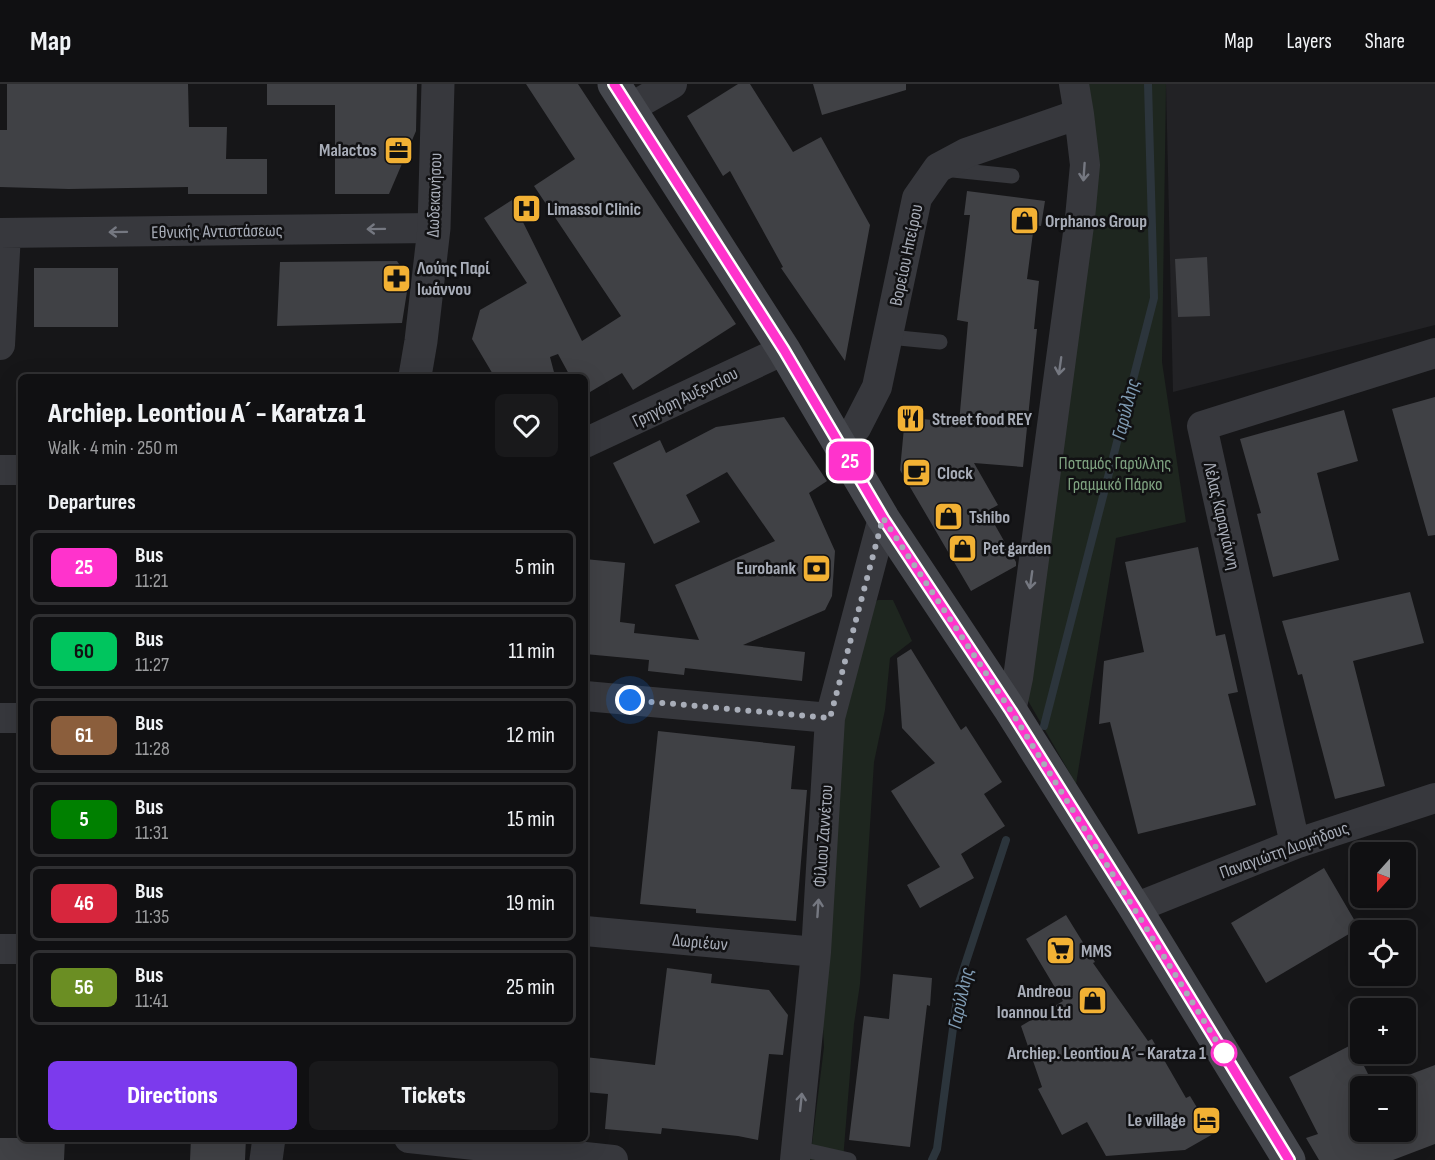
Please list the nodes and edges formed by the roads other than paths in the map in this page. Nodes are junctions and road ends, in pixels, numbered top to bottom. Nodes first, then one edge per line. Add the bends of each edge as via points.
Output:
1 (438, 84) edge
2 (672, 84) edge
3 (1074, 84) edge
4 (622, 96) edge
5 (1079, 114) junction
6 (938, 168) junction
7 (1012, 176) dead end
8 (434, 228) junction
9 (3, 233) edge
10 (889, 337) junction
11 (940, 342) dead end
12 (0, 345) edge
13 (784, 350) junction
14 (1435, 353) edge
15 (415, 374) edge
16 (838, 442) junction
17 (588, 443) edge
18 (0, 470) edge
19 (18, 470) edge
20 (883, 518) junction
21 (588, 696) edge
22 (1011, 711) junction
23 (0, 718) edge
24 (18, 718) edge
25 (830, 718) junction
26 (1435, 798) edge
27 (1295, 844) junction
28 (1135, 908) junction
29 (588, 931) edge
30 (0, 949) edge
31 (18, 949) edge
32 (816, 952) junction
33 (268, 1142) edge
34 (445, 1142) edge
35 (796, 1154) edge
36 (266, 1160) edge
37 (613, 1160) edge
38 (849, 1160) edge
39 (1289, 1160) edge

1 - 8 street, Δωδεκανήσου
2 - 4 street
3 - 5 street
4 - 13 main road
5 - 6 street, Βορείου Ηπείρου via 966,153
5 -> 22 street via 1085,165 1080,218
6 - 7 lane
6 - 10 street, Βορείου Ηπείρου via 917,198
8 -> 9 street, Εθνικής Αντιστάσεως
8 - 15 street, Δωδεκανήσου
9 - 12 street
10 - 11 lane
10 - 16 street, Βορείου Ηπείρου via 877,387 856,428
13 - 16 main road
13 - 17 street, Γρηγόρη Αυξεντίου
14 - 27 street, Λέλας Καραγιάννη via 1202,426
16 - 20 main road
18 - 19 street
20 - 22 main road
20 - 25 street, Φίλιου Ζαννέτου
21 - 25 street
22 - 28 main road
23 - 24 street
32 -> 25 street, Φίλιου Ζαννέτου
26 - 27 street, Παναγιώτη Διομήδους
27 - 28 street, Παναγιώτη Διομήδους
28 - 39 main road
29 - 32 street, Δωριέων
30 - 31 street
35 -> 32 street, Φίλιου Ζαννέτου
33 - 36 street
34 - 37 street
35 - 38 lane

